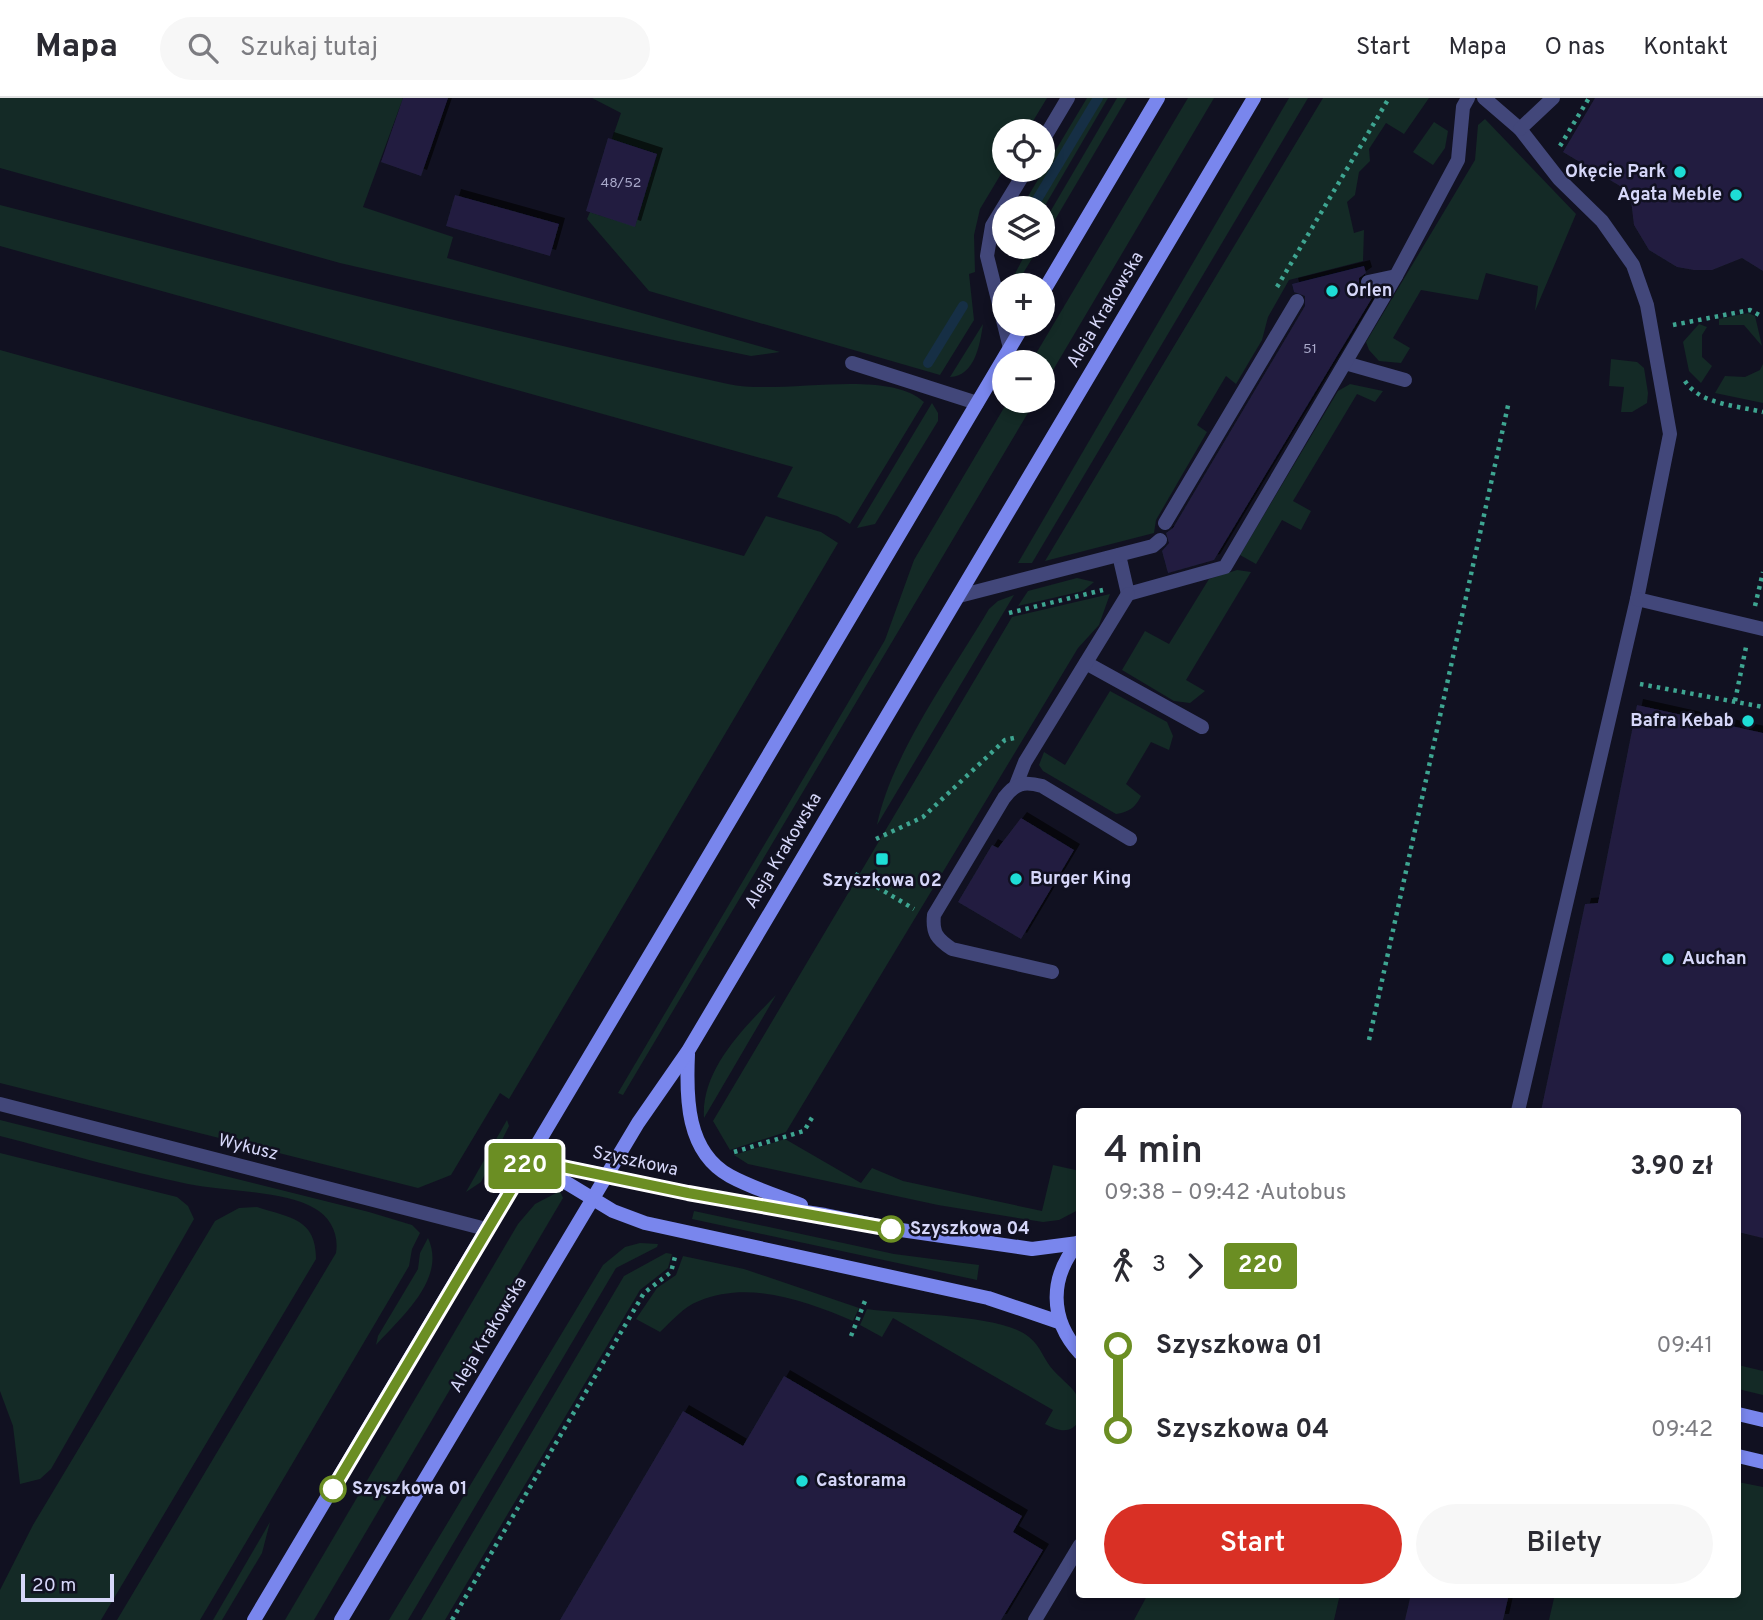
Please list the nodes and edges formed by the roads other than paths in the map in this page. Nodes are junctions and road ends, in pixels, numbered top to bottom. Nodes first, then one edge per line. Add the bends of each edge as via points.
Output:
1 (1068, 98) edge
2 (1158, 98) edge
3 (1254, 98) edge
4 (1468, 98) edge
5 (1484, 98) edge
6 (1553, 98) edge
7 (1055, 120) edge
8 (1520, 129) junction
9 (1019, 182) edge
10 (1054, 273) edge
11 (1396, 276) junction
12 (1368, 282) dead end
13 (1297, 301) dead end
14 (1017, 336) edge
15 (1010, 348) junction
16 (852, 363) dead end
17 (1345, 363) junction
18 (1405, 380) dead end
19 (977, 403) junction
20 (1165, 523) dead end
21 (1160, 540) dead end
22 (1119, 555) junction
23 (1127, 589) junction
24 (959, 596) junction
25 (1637, 599) junction
26 (1763, 629) edge
27 (1086, 663) junction
28 (1202, 727) dead end
29 (1016, 785) junction
30 (1130, 839) dead end
31 (1052, 972) dead end
32 (688, 1051) junction
33 (0, 1104) edge
34 (1519, 1108) edge
35 (529, 1160) junction
36 (607, 1175) junction
37 (592, 1198) junction
38 (825, 1215) junction
39 (486, 1229) junction
40 (1076, 1242) edge
41 (1076, 1247) edge
42 (1059, 1322) junction
43 (1076, 1349) edge
44 (1741, 1415) edge
45 (1763, 1420) edge
46 (1741, 1457) edge
47 (1763, 1461) edge
48 (1076, 1552) edge
49 (254, 1620) edge
50 (341, 1620) edge
51 (1035, 1620) edge

1 - 7 street
2 - 10 main road
3 - 24 main road, Aleja Krakowska
4 - 11 street via 1463,107 1458,160
5 - 8 street
6 - 8 street
8 - 25 street via 1559,179 1619,242 1647,304 1670,434
9 - 15 street via 992,226 987,257
11 - 12 street
11 - 17 street
13 - 20 street
14 - 15 main road
15 - 19 main road
16 - 19 street
17 - 18 street
17 - 23 street via 1304,421 1226,567
19 - 35 main road
21 - 22 street
22 - 23 street
22 - 24 street
23 - 27 street
24 - 32 main road, Aleja Krakowska
25 - 26 street
25 - 34 street
27 - 28 street
27 - 29 street
29 - 30 street via 1042,786
29 - 31 street via 934,915 932,929 952,949
32 - 36 main road, Aleja Krakowska
32 - 38 main road via 688,1111 709,1157 728,1176
33 - 39 street, Wykusz
35 - 36 main road, Szyszkowa
35 - 37 main road
35 - 39 main road
36 - 37 main road, Aleja Krakowska
36 - 38 main road, Szyszkowa
37 - 42 main road via 645,1223 988,1298
37 - 50 main road, Aleja Krakowska
38 - 40 main road, Szyszkowa via 1032,1249
39 - 49 main road
41 - 42 main road via 1060,1271 1055,1305
42 - 43 main road
44 - 45 main road
46 - 47 main road
48 - 51 street

